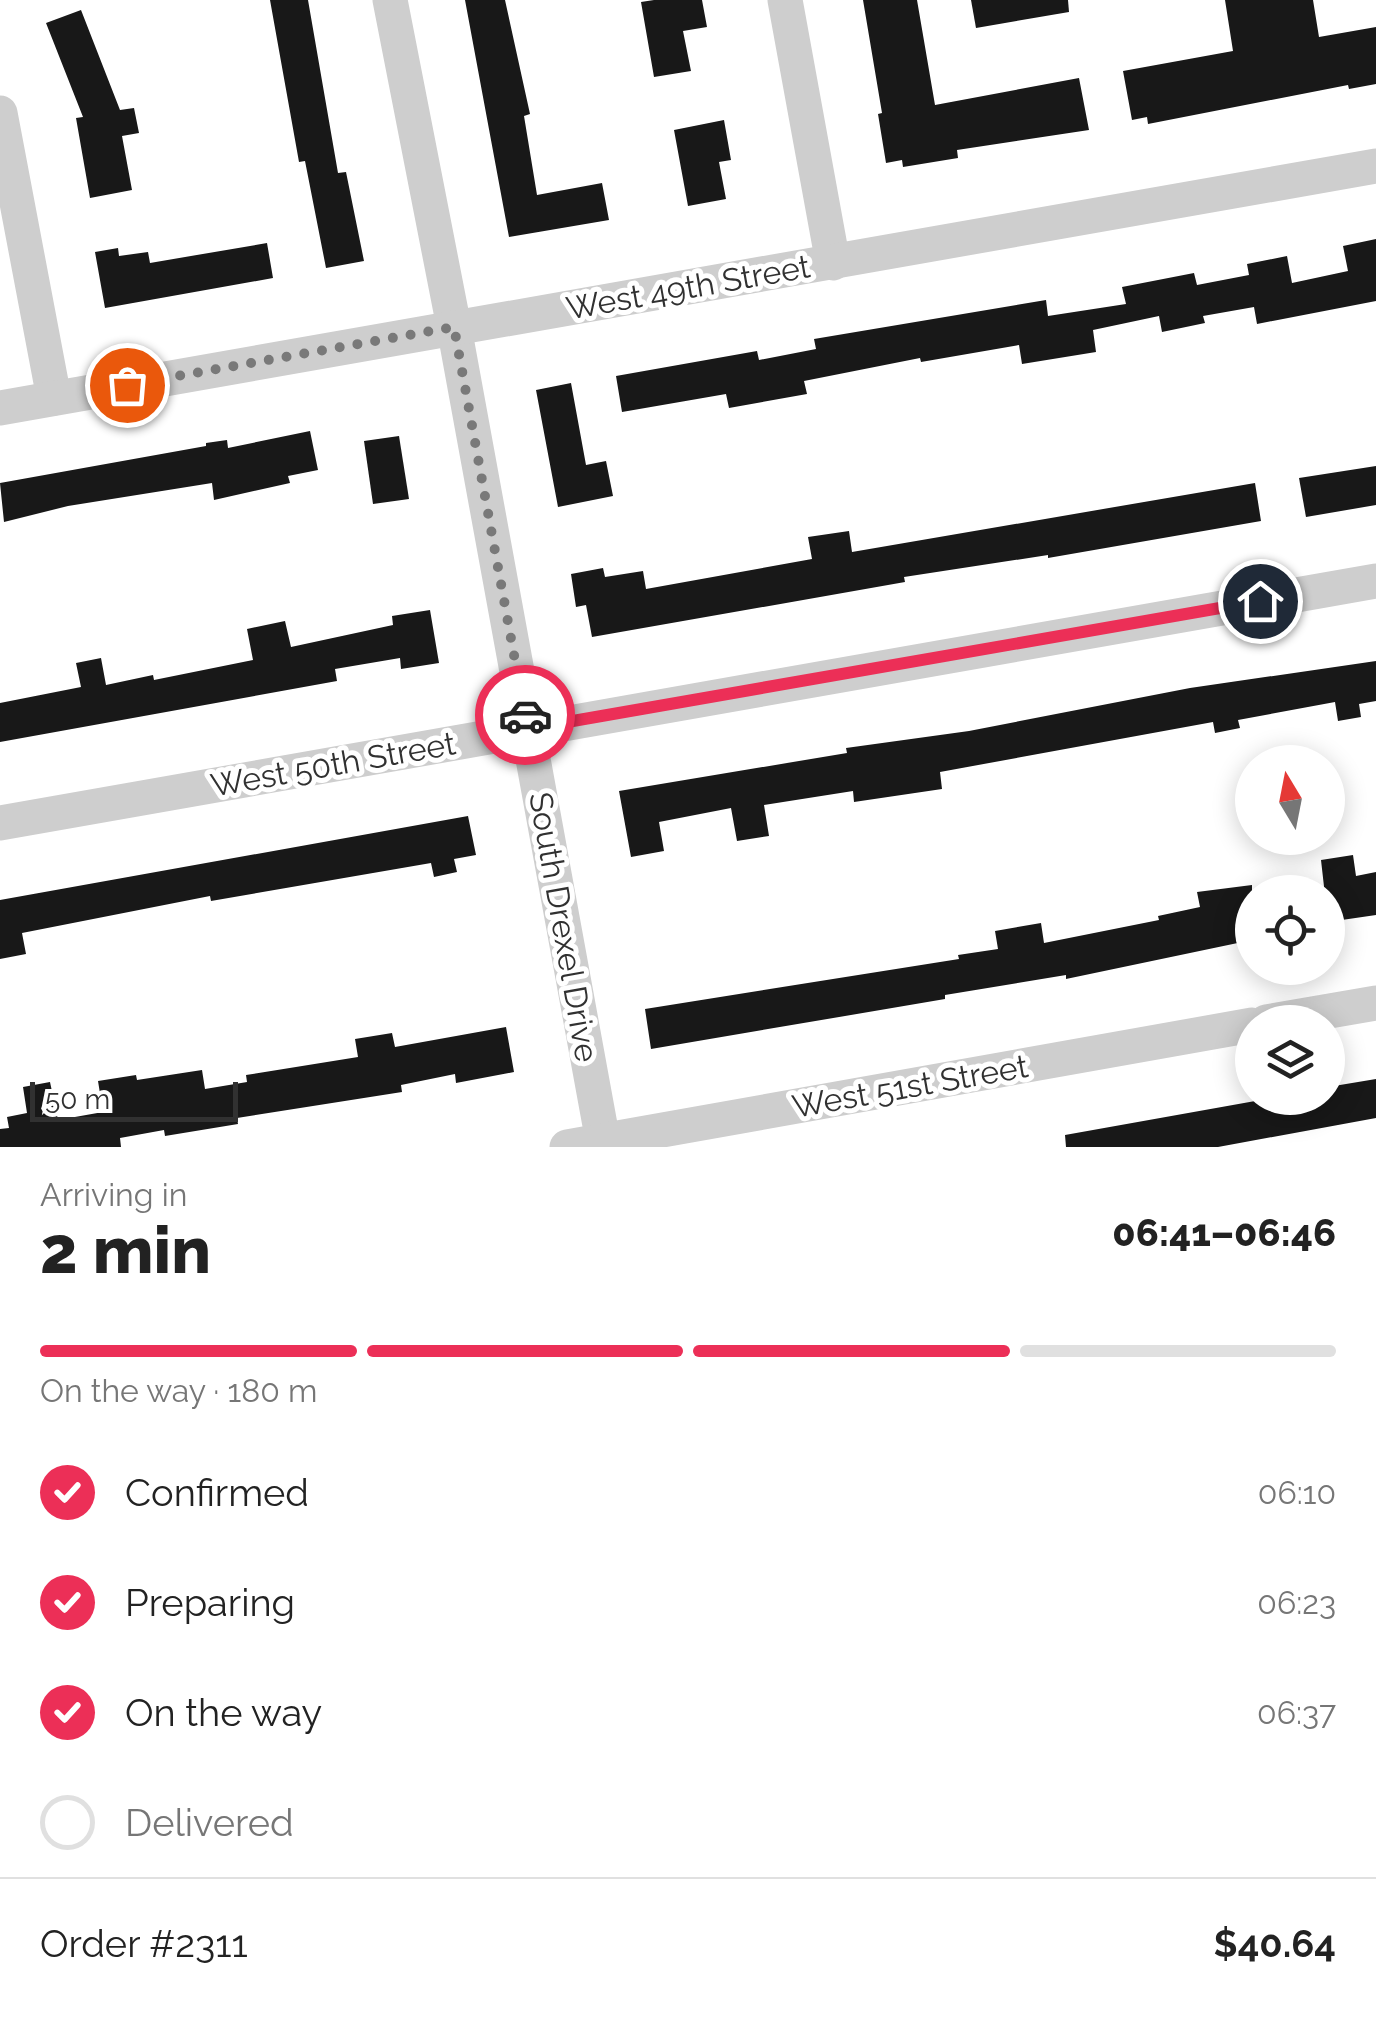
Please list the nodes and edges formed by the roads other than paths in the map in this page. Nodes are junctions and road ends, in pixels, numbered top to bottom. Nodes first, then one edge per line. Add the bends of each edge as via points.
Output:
1 (390, 0) edge
2 (786, 0) edge
3 (0, 113) edge
4 (1376, 166) edge
5 (833, 262) junction
6 (454, 327) junction
7 (54, 398) junction
8 (0, 408) edge
9 (1376, 581) edge
10 (527, 729) junction
11 (0, 823) edge
12 (1376, 1003) edge
13 (1345, 1008) edge
14 (1235, 1028) edge
15 (603, 1144) edge
16 (567, 1147) edge

1 - 6 street, South Drexel Drive
2 - 5 street
3 - 7 street
4 - 5 street, West 49th Street
5 - 6 street, West 49th Street
6 - 7 street, West 49th Street
6 - 10 street, South Drexel Drive
7 - 8 street, West 49th Street
9 - 10 street, West 50th Street
10 - 11 street, West 50th Street
10 - 15 street, South Drexel Drive
12 - 13 street
14 - 15 street, West 51st Street
15 - 16 street, West 51st Street

